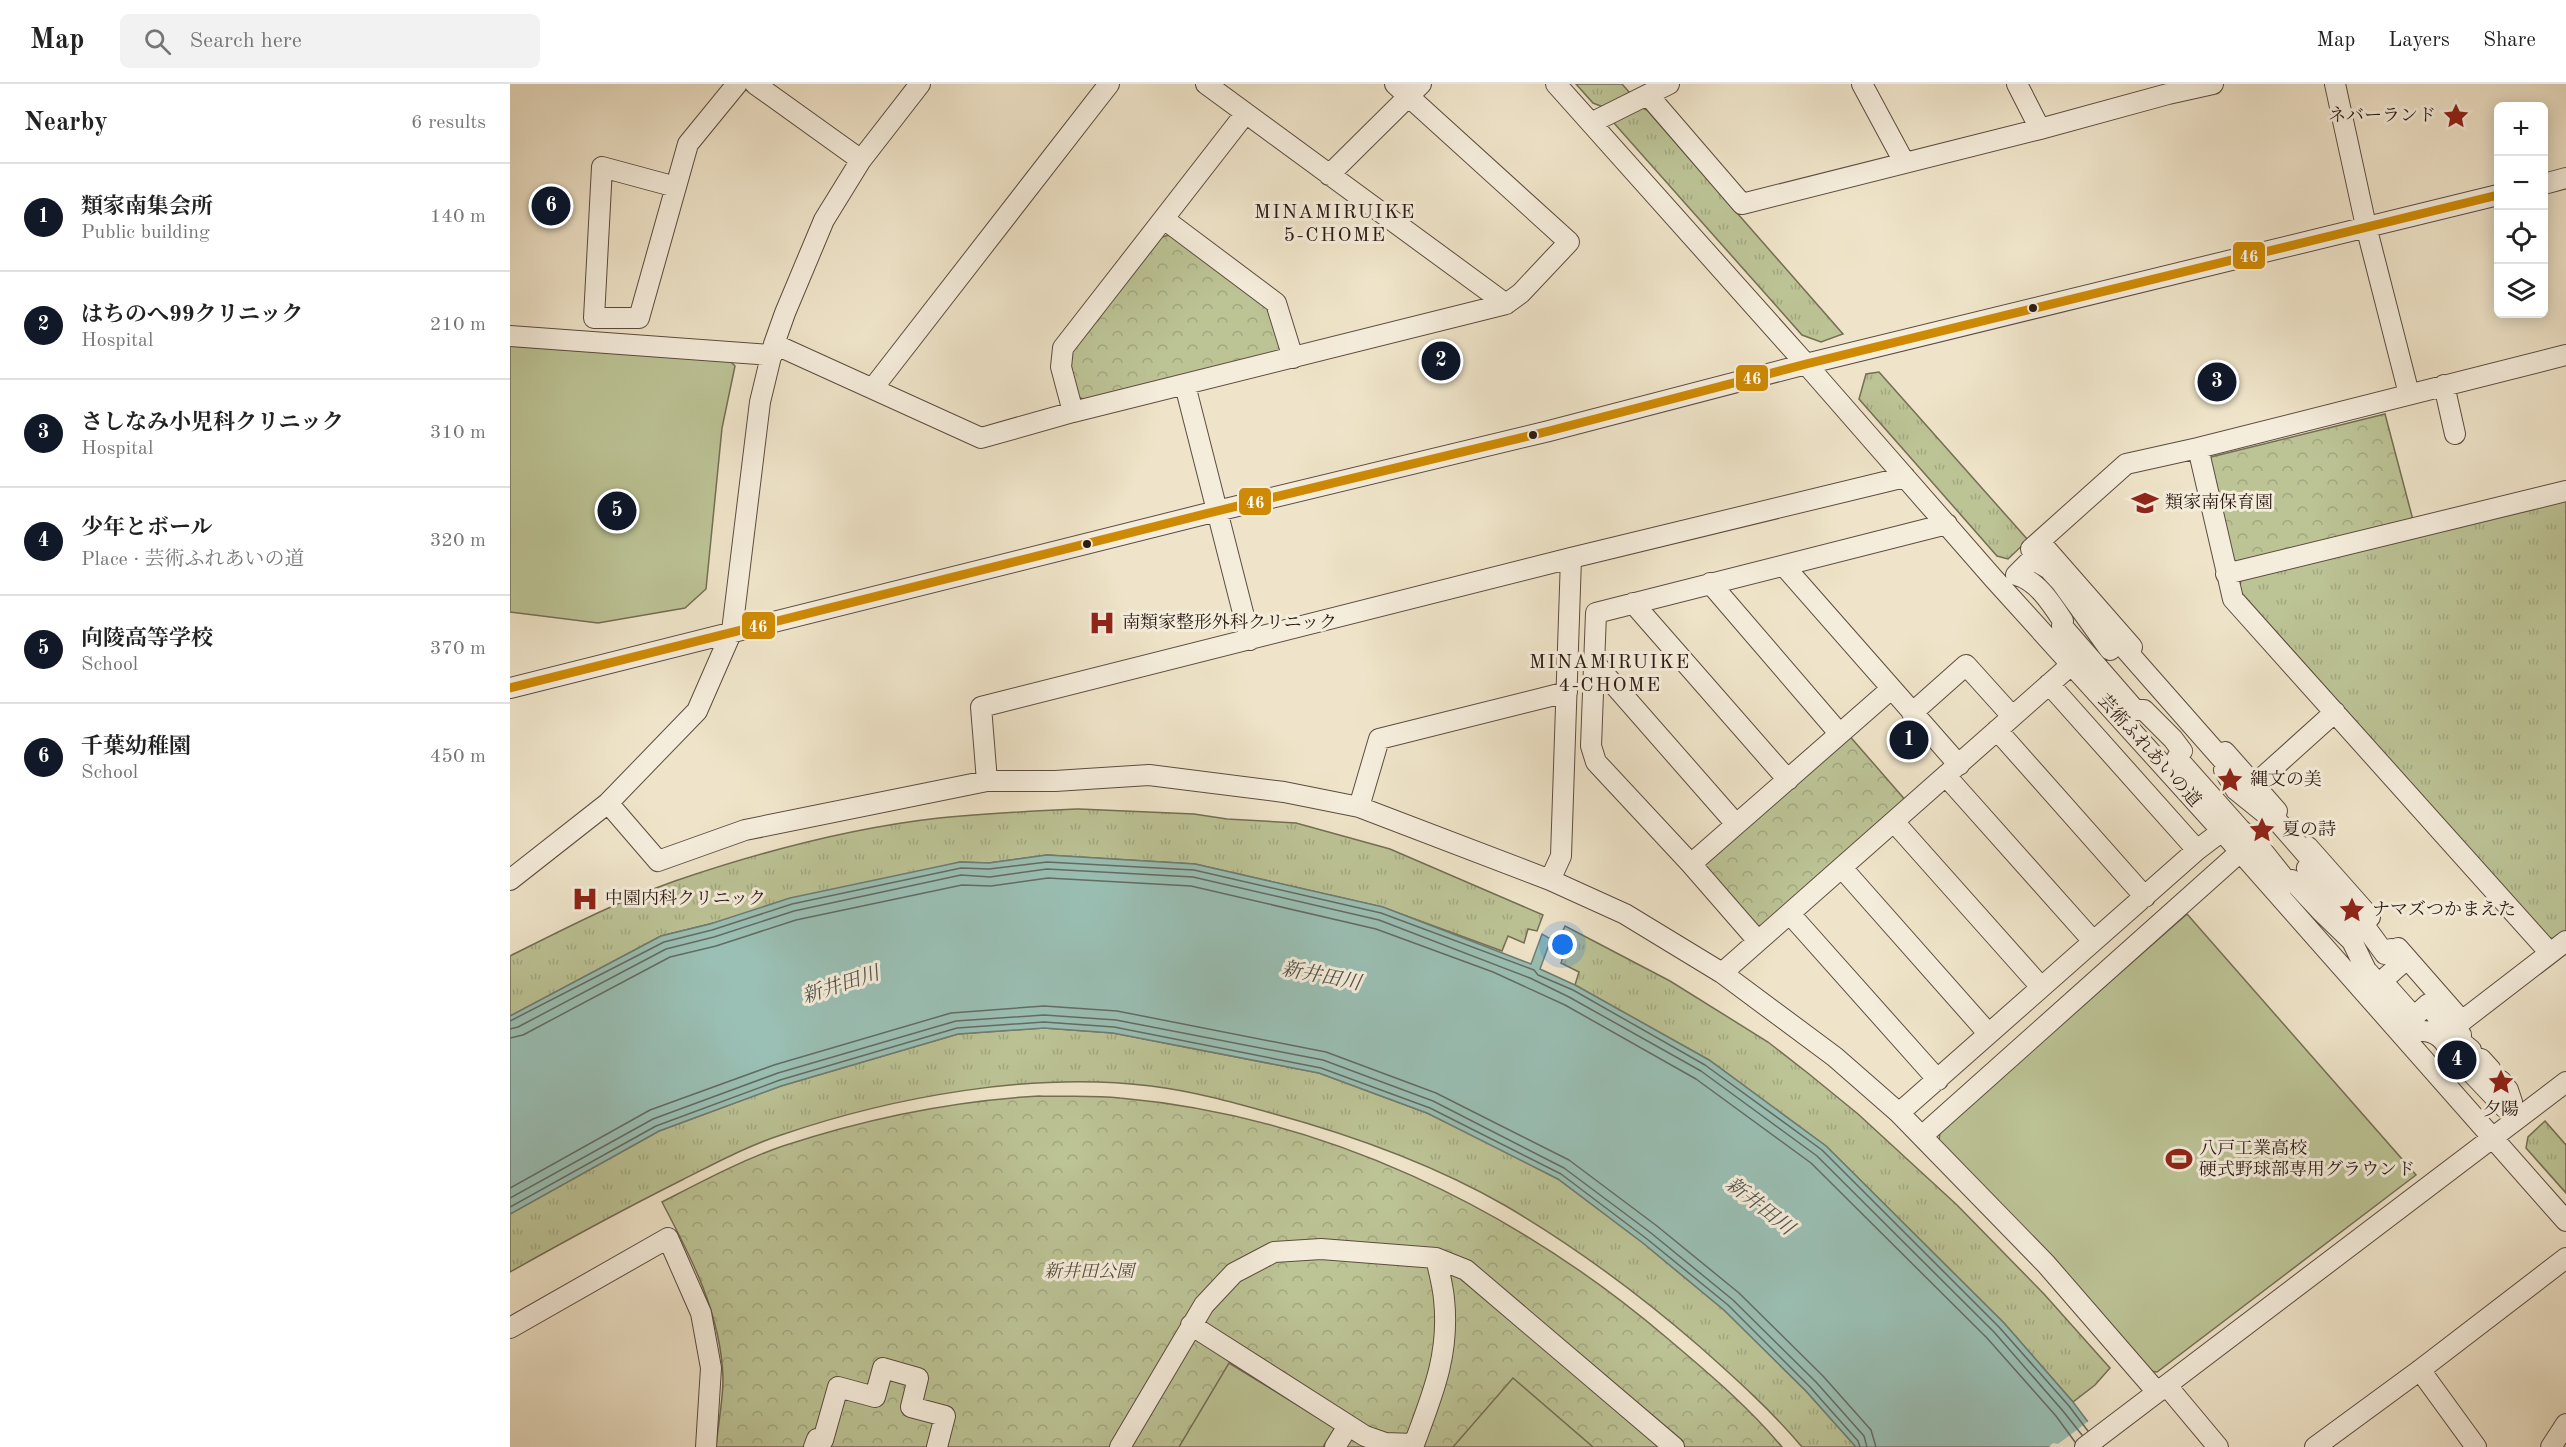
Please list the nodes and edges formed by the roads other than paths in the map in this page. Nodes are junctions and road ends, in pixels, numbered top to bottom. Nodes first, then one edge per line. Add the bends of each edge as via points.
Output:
1 (736, 84) edge
2 (755, 84) edge
3 (920, 84) edge
4 (1109, 84) edge
5 (1206, 84) edge
6 (1556, 84) edge
7 (1669, 84) edge
8 (1862, 84) edge
9 (2017, 84) edge
10 (2213, 84) edge
11 (2335, 84) edge
12 (1408, 88) edge
13 (2165, 89) edge
14 (1648, 95) junction
15 (1245, 114) junction
16 (1591, 123) junction
17 (2040, 129) junction
18 (861, 160) junction
19 (1904, 162) junction
20 (1329, 176) junction
21 (2566, 178) edge
22 (2548, 183) edge
23 (676, 187) dead end
24 (2494, 196) edge
25 (1164, 219) junction
26 (2366, 226) junction
27 (1506, 304) junction
28 (510, 336) edge
29 (773, 349) junction
30 (2566, 355) edge
31 (1293, 358) junction
32 (1806, 364) junction
33 (1185, 385) junction
34 (2444, 385) junction
35 (873, 388) junction
36 (2409, 394) junction
37 (1073, 412) junction
38 (2455, 434) dead end
39 (2198, 448) junction
40 (1905, 477) junction
41 (2566, 491) edge
42 (1217, 511) junction
43 (1947, 524) junction
44 (2040, 542) junction
45 (1571, 558) junction
46 (1784, 566) junction
47 (2226, 574) junction
48 (1994, 579) junction
49 (1710, 583) junction
50 (1633, 603) junction
51 (732, 631) junction
52 (1250, 640) junction
53 (1594, 662) junction
54 (2071, 665) junction
55 (2049, 684) junction
56 (510, 687) edge
57 (1891, 688) junction
58 (1567, 692) junction
59 (2335, 712) junction
60 (1912, 713) junction
61 (2012, 716) junction
62 (1997, 730) junction
63 (1839, 733) junction
64 (1953, 770) junction
65 (1788, 780) junction
66 (987, 781) junction
67 (2254, 785) junction
68 (608, 803) junction
69 (1359, 807) junction
70 (1895, 823) junction
71 (1736, 824) junction
72 (2222, 831) junction
73 (2197, 850) junction
74 (2240, 852) junction
75 (1691, 864) junction
76 (1842, 868) junction
77 (510, 880) edge
78 (1550, 880) junction
79 (2145, 897) junction
80 (1790, 914) junction
81 (1758, 941) junction
82 (2093, 941) junction
83 (2558, 947) edge
84 (1722, 973) junction
85 (2041, 987) junction
86 (1988, 1033) junction
87 (1938, 1080) junction
88 (2566, 1082) edge
89 (2505, 1108) joint
90 (1899, 1113) junction
91 (1922, 1136) junction
92 (2493, 1139) junction
93 (2566, 1221) edge
94 (1436, 1258) junction
95 (2566, 1258) edge
96 (1191, 1325) junction
97 (510, 1329) edge
98 (2420, 1370) junction
99 (2162, 1389) junction
100 (2566, 1424) edge
101 (1348, 1426) junction
102 (1413, 1445) edge
103 (706, 1447) edge
104 (814, 1447) edge
105 (938, 1447) edge
106 (1120, 1447) edge
107 (1335, 1447) edge
108 (1674, 1447) edge
109 (2085, 1447) edge
110 (2218, 1447) edge
111 (2315, 1447) edge
112 (2476, 1447) edge
113 (2551, 1447) edge

1 - 23 street via 688,144 639,318 594,318 602,167
2 - 18 street
3 - 18 street
4 - 35 street
5 - 15 street
6 - 16 street, 芸術ふれあいの道
7 - 14 street
8 - 19 street
9 - 17 street
10 - 13 street
11 - 26 street
12 - 20 street
12 - 27 street via 1569,242
13 - 17 street
14 - 16 street
14 - 19 street via 1742,204
15 - 20 street
15 - 25 street
16 - 32 street, 芸術ふれあいの道
17 - 19 street
18 - 29 street via 825,220
20 - 27 street
21 - 22 street
24 - 26 street
25 - 31 street via 1276,303
25 - 37 street via 1063,348 1061,367
26 - 32 street
26 - 36 street
27 - 31 street
28 - 29 street
29 - 35 street
29 - 51 street via 760,402
30 - 34 street
31 - 33 street
32 - 40 street, 芸術ふれあいの道
32 - 42 street
33 - 37 street
33 - 42 street
34 - 36 street
34 - 38 street
35 - 37 street via 981,438
36 - 39 street
39 - 44 street via 2126,464
39 - 47 street
40 - 43 street, 芸術ふれあいの道
40 - 45 street
41 - 47 street
42 - 51 street
42 - 52 street
43 - 46 street
43 - 48 street, 芸術ふれあいの道
44 - 48 street
44 - 67 street
45 - 52 street
45 - 58 street
46 - 49 street
46 - 57 street
47 - 59 street via 2233,599
48 - 54 street, 芸術ふれあいの道
49 - 50 street
49 - 63 street
50 - 53 street via 1596,613
50 - 65 street
51 - 56 street
51 - 68 street via 697,711
52 - 66 street via 981,707
53 - 71 street
53 - 75 street via 1591,746 1596,762
54 - 55 street
54 - 72 street, 芸術ふれあいの道
55 - 61 street
55 - 73 street
57 - 60 street
57 - 63 street
58 - 69 street via 1379,739
58 - 78 street via 1561,856
59 - 67 street
59 - 83 street
60 - 61 street via 1966,665
60 - 64 street
61 - 62 street
62 - 64 street
62 - 79 street
63 - 65 street
64 - 70 street
64 - 82 street
65 - 71 street
66 - 68 street via 745,830 658,861
66 - 69 street via 1055,782 1149,775 1284,792
67 - 83 street via 2462,1021
68 - 77 street
69 - 78 street
70 - 76 street
70 - 85 street
71 - 75 street
72 - 73 street
72 - 74 street, 芸術ふれあいの道
73 - 79 street
74 - 91 street
74 - 92 street, 芸術ふれあいの道
75 - 81 street
76 - 80 street
76 - 86 street
78 - 84 street via 1625,914
79 - 82 street
80 - 81 street
80 - 87 street
81 - 84 street
82 - 85 street
84 - 90 street via 1835,1057
85 - 86 street
86 - 87 street
87 - 90 street
88 - 92 street
89 - 89 street via 2449,1055 2449,1048 2437,1034 2420,1031 2366,970 2343,930 2292,880 2288,883 2176,758 2182,751 2173,739 2144,710 2135,710 2062,627 2063,621 2042,590 2016,574 2032,559 2061,582 2110,650 2118,641 2229,767 2224,770 2236,790 2272,815 2313,862 2307,868 2312,879 2363,924 2385,954 2391,949 2402,963 2382,981 2414,1017 2428,1004 2440,1020 2449,1022 2461,1035 2460,1041 2471,1050 2472,1058 2481,1059 2495,1081 2501,1081 2508,1090 2512,1102
90 - 91 street
91 - 99 street
92 - 93 street, 芸術ふれあいの道
92 - 99 street
94 - 96 street via 1321,1249 1274,1252 1234,1273
94 - 102 street via 1444,1297 1443,1362
94 - 108 street via 1466,1270
95 - 98 street
96 - 101 street
96 - 106 street
97 - 103 street via 668,1238 701,1313 711,1368
98 - 111 street
98 - 112 street
99 - 109 street
99 - 110 street
100 - 113 street
101 - 102 street via 1385,1443
101 - 107 street
104 - 105 street via 817,1439 823,1440 838,1387 875,1397 883,1368 918,1378 911,1407 945,1416

